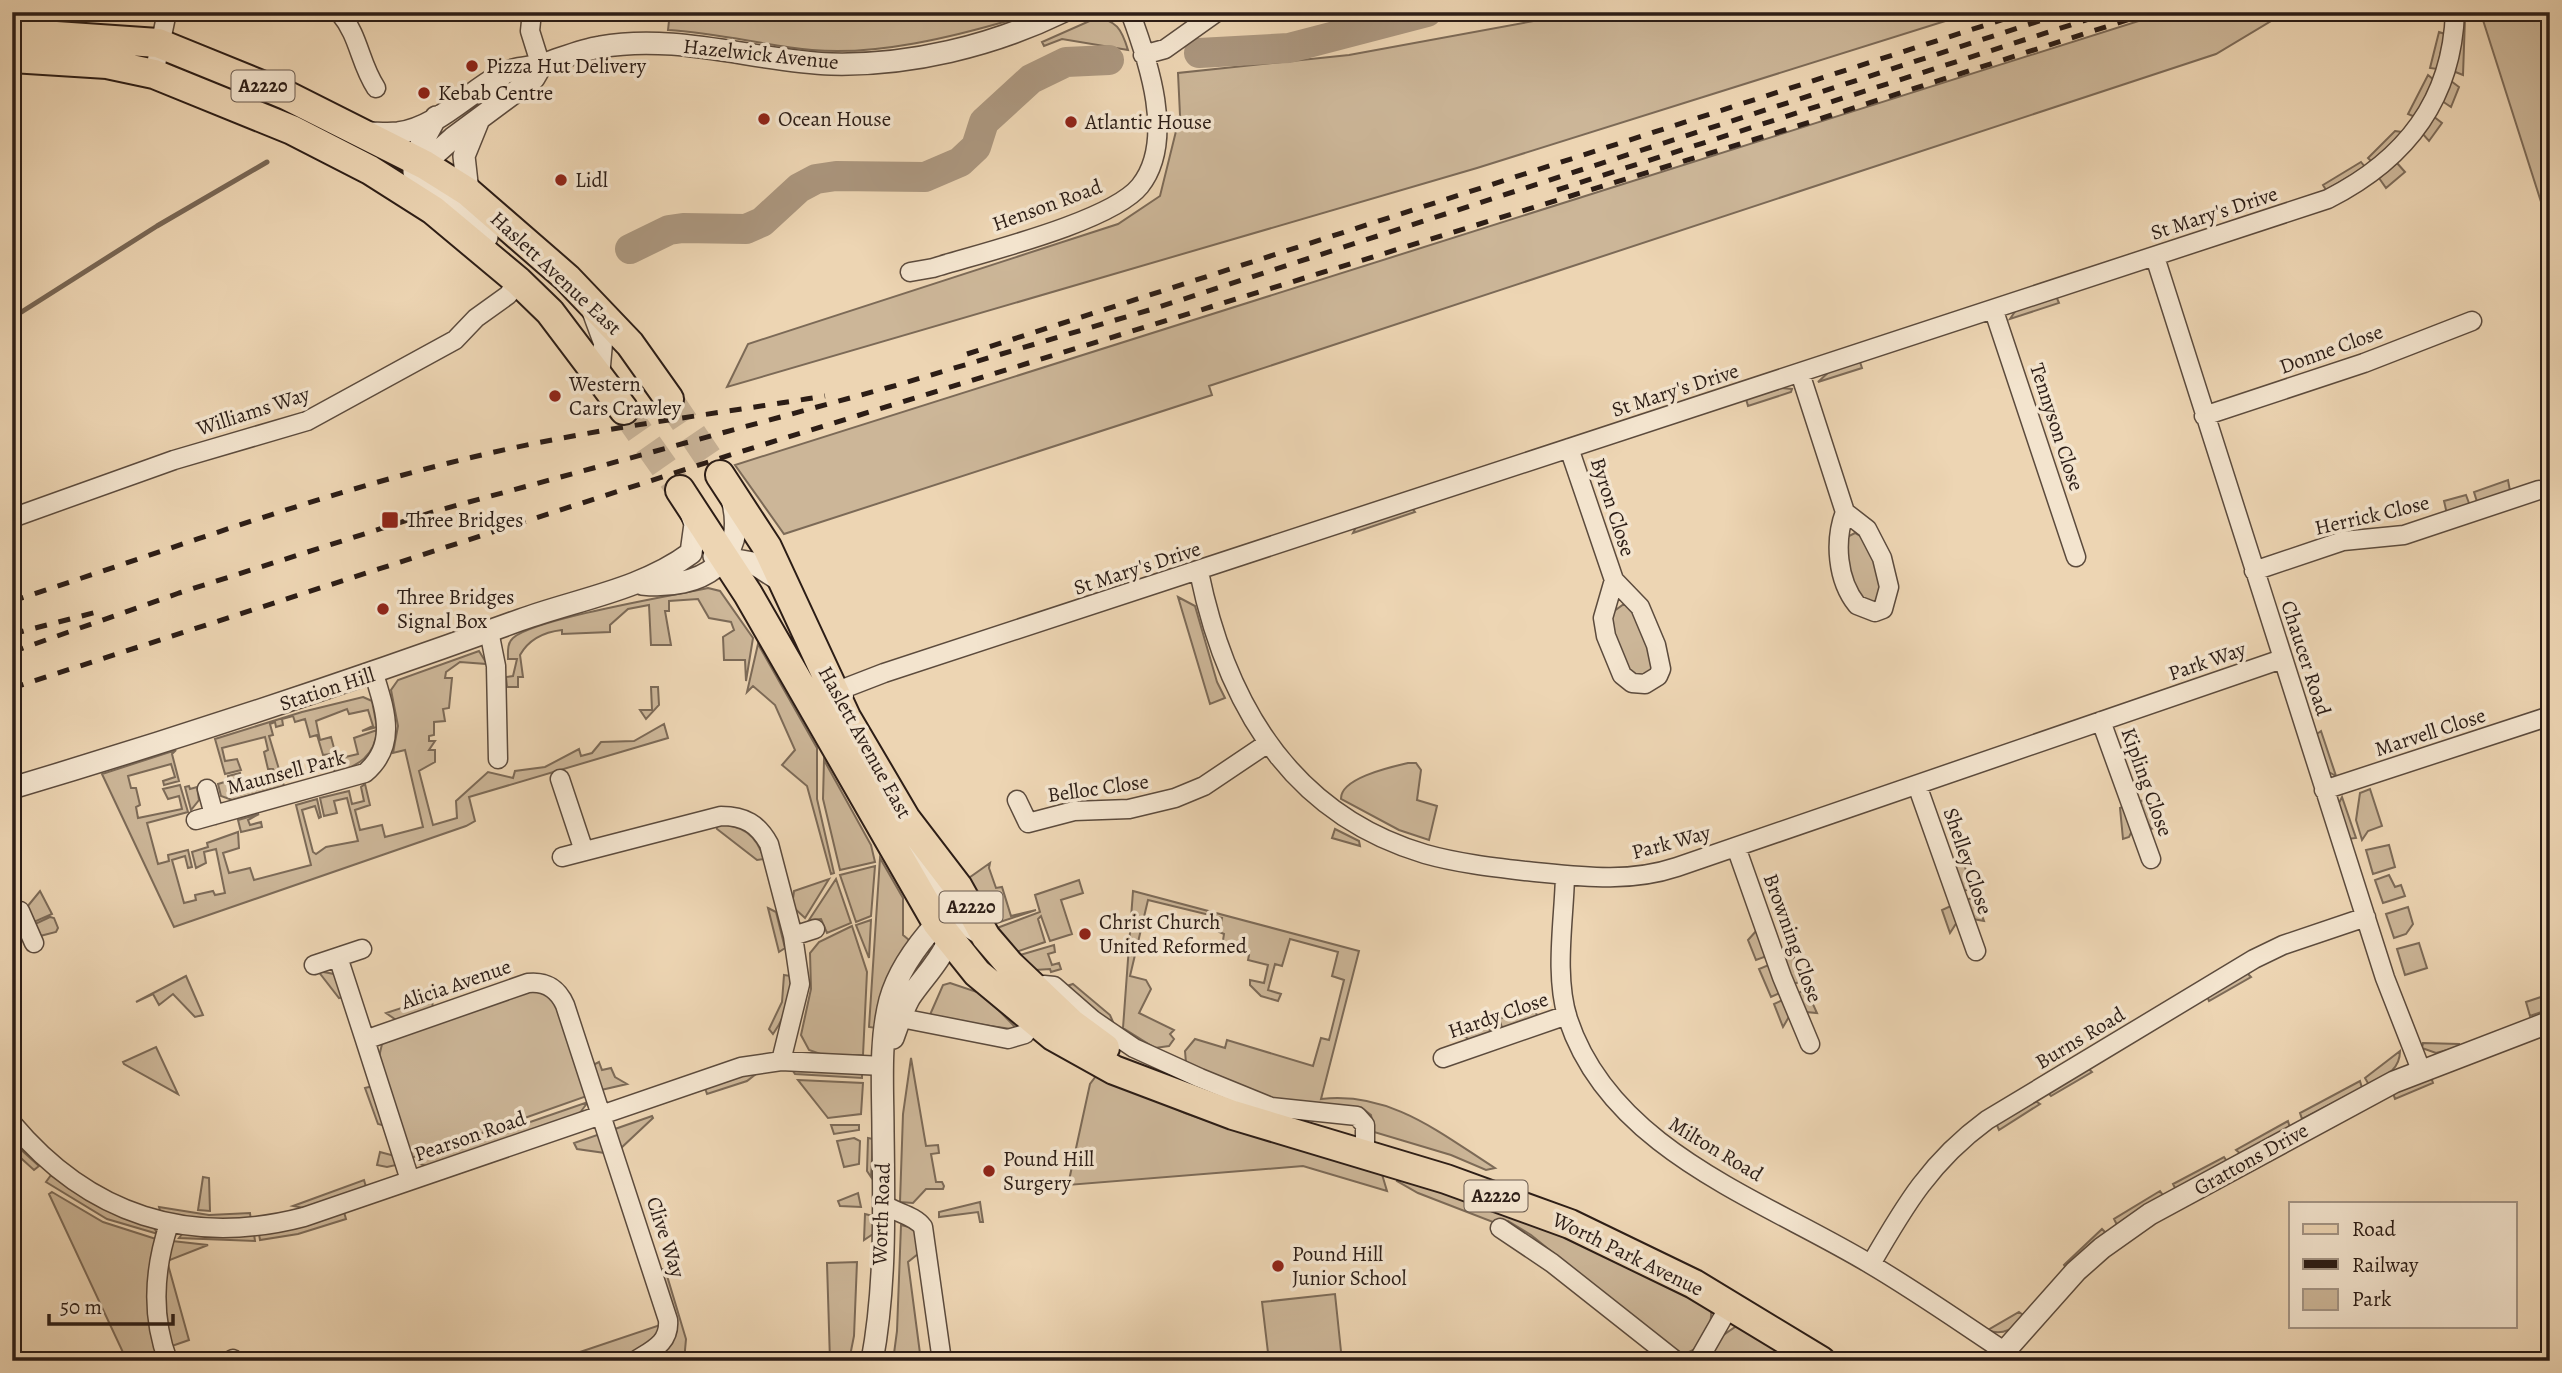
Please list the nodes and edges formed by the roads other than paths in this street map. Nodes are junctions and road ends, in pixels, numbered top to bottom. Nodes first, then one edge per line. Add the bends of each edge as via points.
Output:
1 (167, 12) edge
2 (339, 12) edge
3 (532, 12) edge
4 (1062, 12) edge
5 (1130, 12) edge
6 (1217, 12) edge
7 (2455, 12) edge
8 (12, 33) edge
9 (158, 43) junction
10 (1143, 55) junction
11 (12, 58) edge
12 (541, 66) junction
13 (154, 74) junction
14 (376, 88) dead end
15 (436, 117) junction
16 (480, 117) junction
17 (367, 133) junction
18 (418, 165) junction
19 (370, 170) junction
20 (468, 192) junction
21 (2155, 257) junction
22 (910, 272) dead end
23 (519, 281) junction
24 (583, 294) junction
25 (1994, 311) junction
26 (2472, 321) dead end
27 (597, 364) junction
28 (1801, 373) junction
29 (652, 374) junction
30 (669, 399) tunnel mouth
31 (624, 410) tunnel mouth
32 (2204, 416) junction
33 (1569, 448) junction
34 (724, 482) joint
35 (2539, 490) dead end
36 (683, 495) joint
37 (1845, 512) junction
38 (12, 518) edge
39 (691, 552) junction
40 (2076, 557) dead end
41 (726, 570) junction
42 (2254, 571) junction
43 (1199, 572) junction
44 (1614, 580) junction
45 (640, 583) junction
46 (786, 584) junction
47 (489, 631) junction
48 (2282, 659) junction
49 (374, 674) junction
50 (822, 698) junction
51 (2550, 716) edge
52 (2101, 721) junction
53 (1268, 743) junction
54 (498, 759) dead end
55 (560, 779) dead end
56 (1917, 785) junction
57 (12, 788) edge
58 (207, 789) dead end
59 (2324, 790) junction
60 (1017, 800) dead end
61 (214, 815) junction
62 (906, 819) junction
63 (196, 820) dead end
64 (1736, 847) junction
65 (584, 851) junction
66 (562, 857) dead end
67 (2151, 859) dead end
68 (1565, 876) junction
69 (2366, 918) junction
70 (947, 927) junction
71 (816, 929) dead end
72 (793, 936) junction
73 (986, 937) junction
74 (362, 949) dead end
75 (1976, 951) dead end
76 (338, 957) junction
77 (314, 965) dead end
78 (1027, 1012) junction
79 (1567, 1015) junction
80 (901, 1018) junction
81 (2550, 1022) edge
82 (365, 1040) junction
83 (1810, 1044) dead end
84 (1443, 1058) dead end
85 (781, 1061) junction
86 (883, 1066) junction
87 (2421, 1070) junction
88 (601, 1115) junction
89 (12, 1123) edge
90 (1365, 1154) junction
91 (410, 1180) junction
92 (883, 1205) junction
93 (169, 1224) junction
94 (1500, 1228) dead end
95 (1871, 1265) junction
96 (1730, 1305) junction
97 (2000, 1356) edge
98 (1672, 1360) edge
99 (168, 1361) edge
100 (635, 1361) edge
101 (872, 1361) edge
102 (942, 1361) edge
103 (1698, 1361) edge
104 (1821, 1361) edge

1 - 9 street
2 - 14 street via 353,31 366,73
3 - 12 street via 530,31
4 - 12 street, Hazelwick Avenue via 1026,29 963,48 874,62 831,64 634,43 598,47
5 - 10 street, Henson Road
6 - 10 street via 1165,49
7 - 21 street, St Mary's Drive via 2448,65 2438,93 2417,128 2381,168 2328,199
8 - 9 main road, Haslett Avenue East / A2220
9 - 13 street
9 - 17 main road, Haslett Avenue East / A2220
10 - 22 street, Henson Road via 1156,98 1158,124 1151,166 1140,186 1105,212
11 - 13 main road, Haslett Avenue East / A2220 via 107,64
12 - 15 street, Hazelwick Avenue via 521,66 500,75
12 - 16 street, Hazelwick Avenue via 534,78
13 - 19 main road, Haslett Avenue East / A2220 via 292,130
15 - 17 street, Hazelwick Avenue via 397,133
15 - 18 street, Hazelwick Avenue
16 - 18 street, Hazelwick Avenue
16 - 20 street via 464,156
17 - 18 main road, Haslett Avenue East / A2220
18 - 19 street, Haslett Avenue East via 388,176
18 - 20 main road, Haslett Avenue East / A2220
18 - 23 street, Haslett Avenue East via 495,244
19 - 23 main road, Haslett Avenue East / A2220 via 433,210
20 - 24 main road, Haslett Avenue East / A2220
21 - 25 street, St Mary's Drive
21 - 32 street, Chaucer Road
23 - 27 main road, Haslett Avenue East / A2220
23 - 38 street, Williams Way via 455,340 307,421 174,460
24 - 27 street via 600,333
24 - 29 main road, Haslett Avenue East / A2220
25 - 28 street, St Mary's Drive
25 - 40 street, Tennyson Close
26 - 32 street, Donne Close via 2364,363
27 - 29 street via 629,361
27 - 31 main road, Haslett Avenue East / A2220
28 - 33 street, St Mary's Drive
28 - 37 street
29 - 30 main road, Haslett Avenue East / A2220
32 - 42 street, Chaucer Road
33 - 43 street, St Mary's Drive
33 - 44 street, Byron Close
34 - 41 street via 735,511 736,534
34 - 46 main road, Haslett Avenue East / A2220 via 763,539
35 - 42 street, Herrick Close via 2404,535 2343,541
36 - 39 street via 695,524
36 - 41 main road, Haslett Avenue East / A2220
37 - 37 street via 1867,529 1887,575 1889,597 1883,609 1875,612 1857,605 1844,576 1838,539
39 - 41 street
39 - 45 street, Station Hill
41 - 45 street, Station Hill via 674,583
41 - 46 street via 753,563
41 - 50 main road, Haslett Avenue East / A2220
42 - 48 street, Chaucer Road
43 - 50 street, St Mary's Drive via 884,673
43 - 53 street, Park Way via 1224,665
44 - 44 street, Byron Close via 1640,607 1656,645 1661,668 1658,676 1645,684 1632,683 1622,675 1606,635 1603,618
45 - 47 street, Station Hill
46 - 50 main road, Haslett Avenue East / A2220
47 - 49 street, Station Hill
47 - 54 street via 496,666
48 - 52 street, Park Way
48 - 59 street, Chaucer Road
49 - 57 street, Station Hill
49 - 61 street, Maunsell Park via 387,738 374,765 351,779
50 - 62 main road, Haslett Avenue East / A2220
50 - 70 main road, Haslett Avenue East / A2220
51 - 59 street, Marvell Close
52 - 56 street, Park Way
52 - 67 street, Kipling Close
53 - 60 street, Belloc Close via 1204,786 1150,805 1074,811 1028,823
53 - 68 street, Park Way via 1320,801 1372,832 1438,858
55 - 65 street
56 - 64 street, Park Way
56 - 75 street, Shelley Close
58 - 61 street
59 - 69 street, Chaucer Road
61 - 63 street, Maunsell Park
62 - 70 street via 915,850 950,910
62 - 73 main road, Haslett Avenue East / A2220 via 958,887
64 - 68 street, Park Way via 1644,876
64 - 83 street, Browning Close
65 - 66 street
65 - 72 street via 721,816 753,823 769,844
68 - 79 street, Milton Road via 1562,961
69 - 87 street, Chaucer Road
69 - 95 street, Burns Road via 2254,959 1987,1120 1931,1169
70 - 73 street via 974,928
70 - 78 main road, Worth Park Avenue / A2220 via 977,973
70 - 80 street, Worth Road
70 - 86 street, Worth Road via 911,957 894,989
71 - 72 street
72 - 85 street via 800,984
73 - 78 main road, Haslett Avenue East / A2220
74 - 76 street
76 - 77 street
76 - 82 street
78 - 80 street via 1008,1039
78 - 90 main road, Worth Park Avenue / A2220 via 1084,1055 1233,1115
78 - 90 street via 1044,985 1054,986 1134,1048 1271,1107 1357,1116 1365,1125
79 - 84 street, Hardy Close
79 - 95 street, Milton Road via 1598,1079 1639,1127 1685,1160
80 - 86 street, Worth Road
81 - 87 street, Grattons Drive
82 - 88 street, Alicia Avenue via 528,984 544,983 561,996
82 - 91 street
85 - 86 street, Pearson Road
85 - 88 street, Pearson Road via 741,1067
86 - 92 street, Worth Road
87 - 97 street, Grattons Drive via 2367,1095 2130,1227 2076,1271
88 - 91 street, Pearson Road
88 - 100 street, Clive Way via 668,1321 661,1344
89 - 93 street, Pearson Road via 80,1186 136,1214
90 - 96 main road, Worth Park Avenue / A2220 via 1570,1224
91 - 93 street, Pearson Road via 278,1223 226,1229
92 - 101 street, Worth Road
92 - 102 street via 913,1217 923,1227
93 - 99 street via 156,1284 160,1333
94 - 98 street, Worth Park Avenue via 1552,1263
95 - 97 street, Milton Road
96 - 103 street, Worth Park Avenue
96 - 104 main road, Worth Park Avenue / A2220

